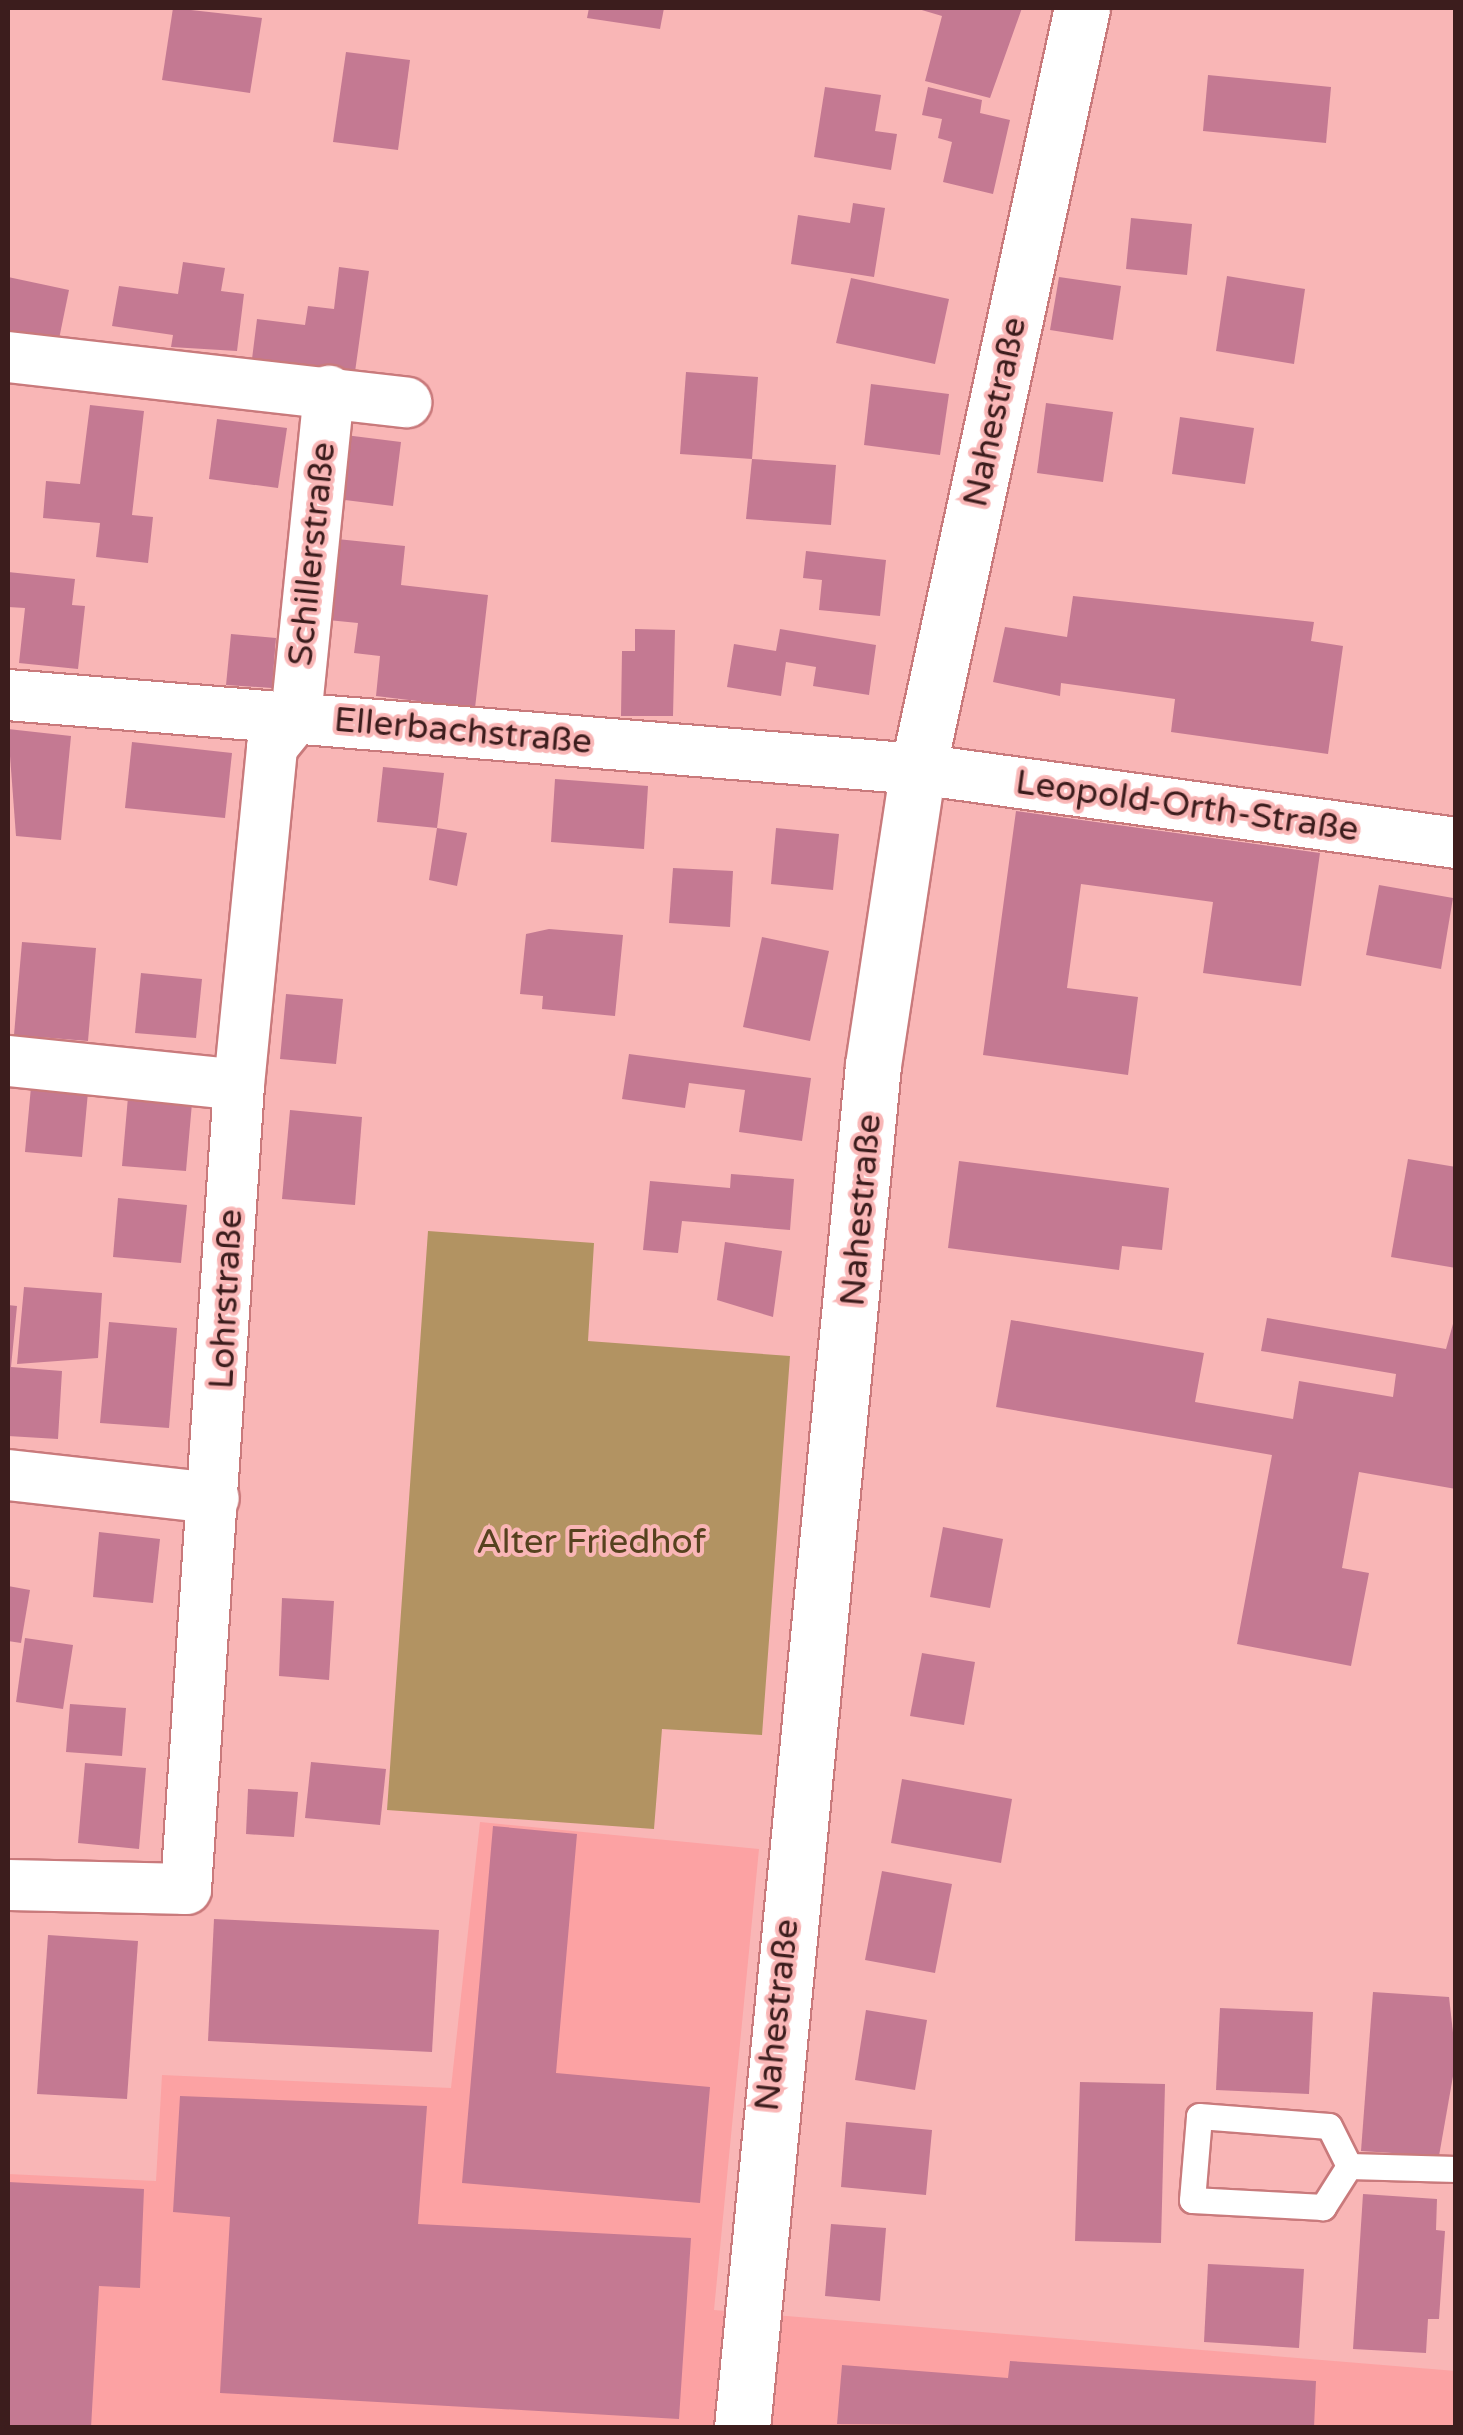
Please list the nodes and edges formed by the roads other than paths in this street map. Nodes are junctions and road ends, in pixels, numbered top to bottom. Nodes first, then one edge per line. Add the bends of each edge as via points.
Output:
1 (1082, 8) edge
2 (8, 357) edge
3 (329, 391) junction
4 (406, 402) dead end
5 (8, 695) edge
6 (296, 717) junction
7 (918, 769) junction
8 (1456, 843) edge
9 (8, 1061) edge
10 (238, 1085) junction
11 (8, 1475) edge
12 (214, 1498) junction
13 (8, 1885) edge
14 (1349, 2166) junction
15 (1456, 2169) edge
16 (742, 2428) edge

1 - 7 street, Nahestraße
2 - 3 street, Schillerstraße
3 - 4 street, Schillerstraße
3 - 6 street, Schillerstraße
5 - 6 street, Ellerbachstraße
6 - 7 street, Ellerbachstraße
6 - 10 street, Lohrstraße via 272,747
7 - 8 street, Leopold-Orth-Straße
7 - 16 street, Nahestraße via 873,1065
9 - 10 street
10 - 12 street, Lohrstraße
11 - 12 street
12 - 13 street, Lohrstraße via 186,1890
14 - 14 lane via 1329,2126 1199,2116 1192,2200 1323,2207
14 - 15 lane

